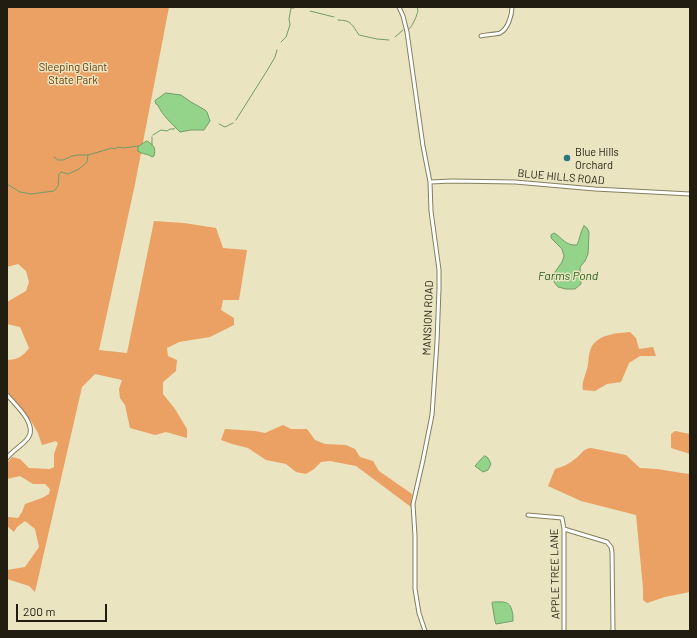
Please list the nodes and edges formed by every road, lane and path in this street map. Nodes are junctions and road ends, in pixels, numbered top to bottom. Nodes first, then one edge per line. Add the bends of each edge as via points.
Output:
1 (398, 7) edge
2 (512, 7) edge
3 (481, 36) dead end
4 (430, 182) junction
5 (690, 194) edge
6 (7, 395) edge
7 (7, 458) edge
8 (528, 515) dead end
9 (564, 529) junction
10 (425, 631) edge
11 (564, 631) edge
12 (614, 631) edge

1 - 4 street, MANSION ROAD via 407,32
2 - 3 street via 508,24 501,33
4 - 5 street, BLUE HILLS ROAD via 515,182
4 - 10 street, MANSION ROAD via 439,270 436,349 432,414 413,509 415,589
6 - 7 street via 31,428 27,440
8 - 9 street, APPLE TREE LANE via 562,518
9 - 11 street, APPLE TREE LANE
9 - 12 street via 608,542 611,546

